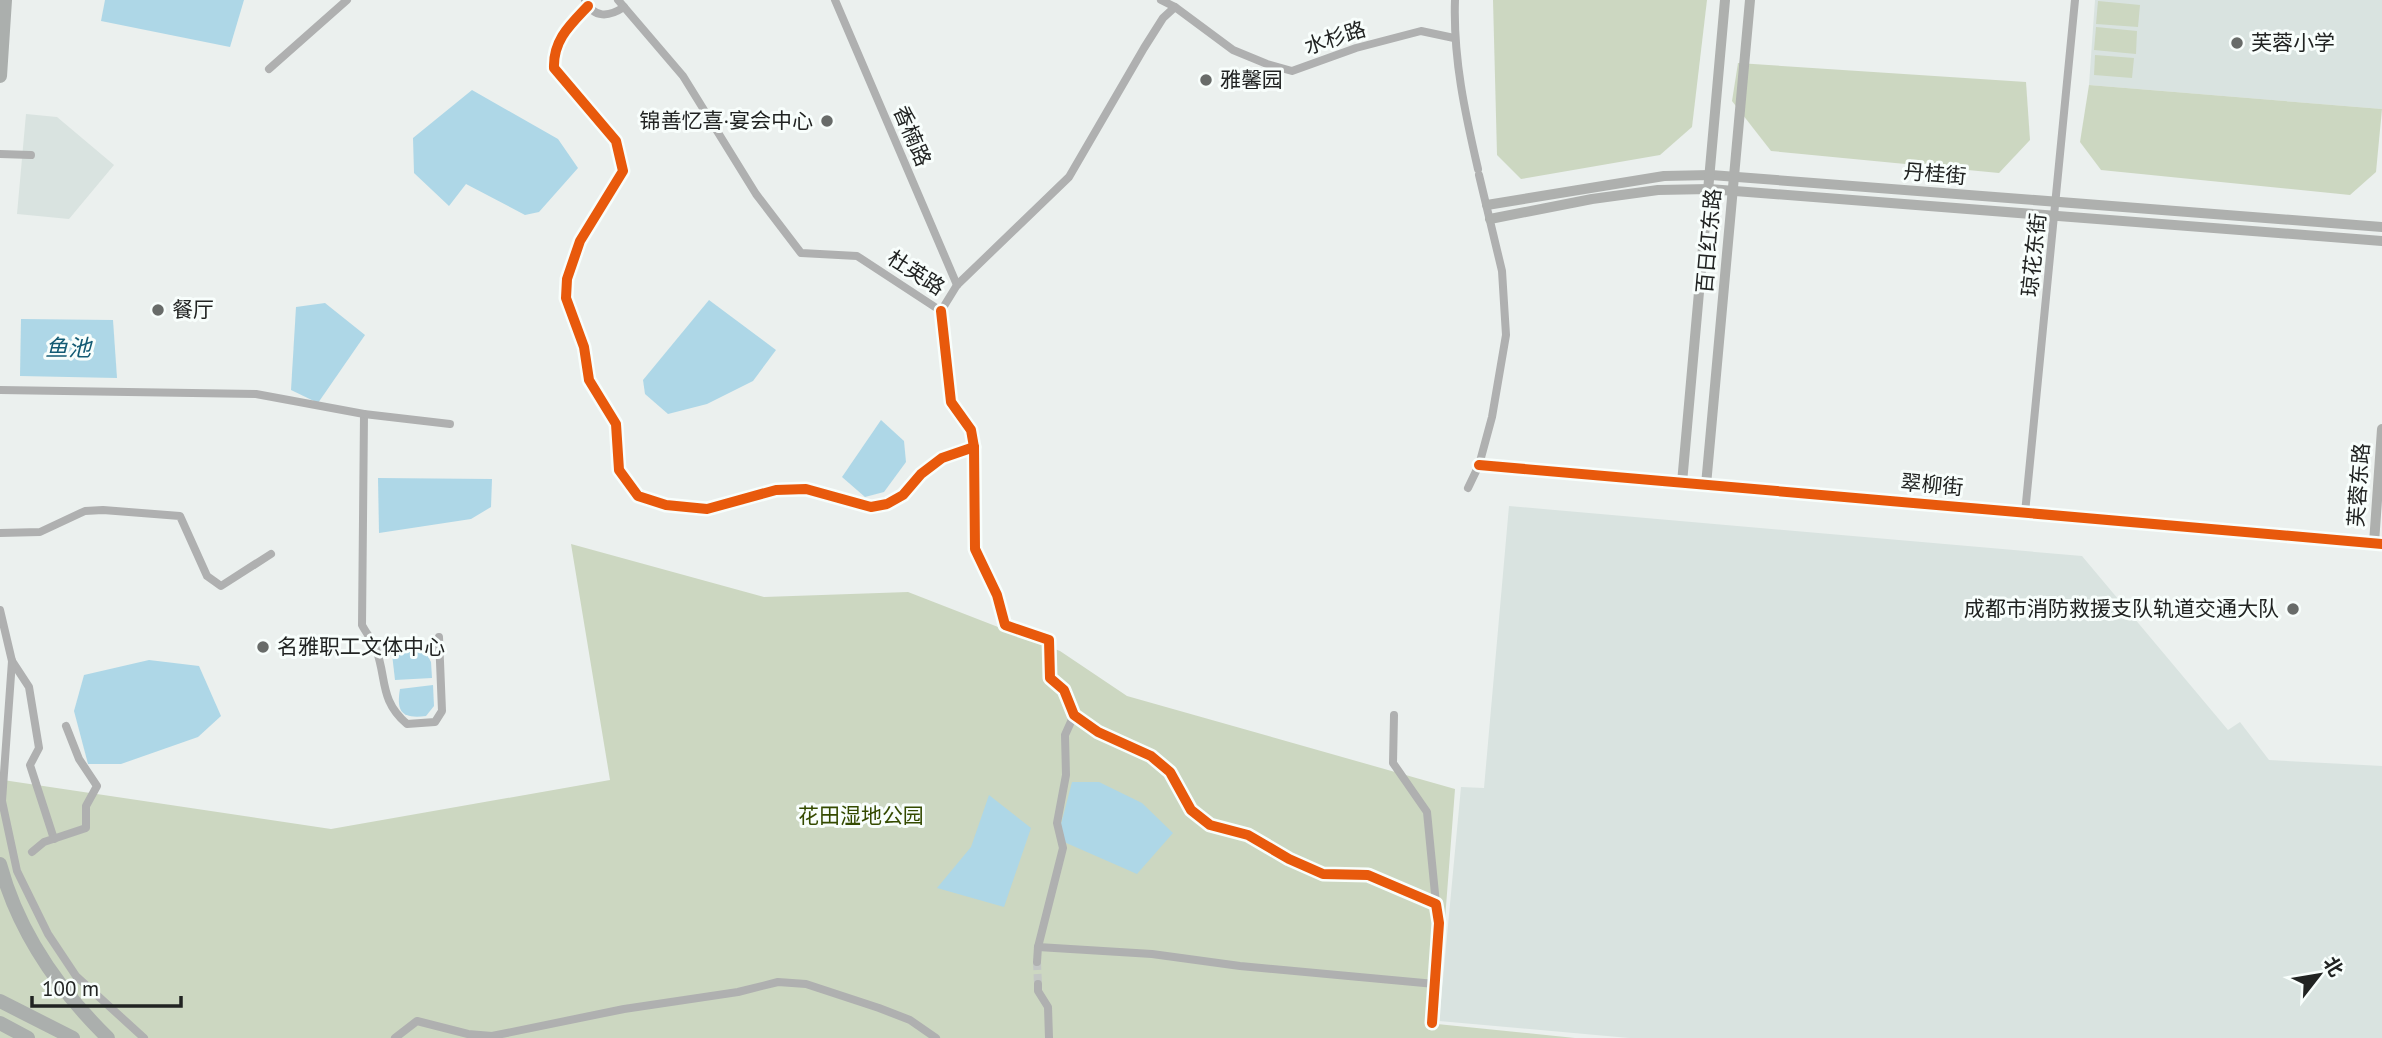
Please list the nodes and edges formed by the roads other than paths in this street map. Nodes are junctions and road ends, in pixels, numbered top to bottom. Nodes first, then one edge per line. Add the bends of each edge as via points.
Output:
1 (5, 0) edge
2 (346, 0) edge
3 (835, 0) edge
4 (1161, 0) edge
5 (1455, 0) edge
6 (1725, 0) edge
7 (1750, 0) edge
8 (2074, 0) edge
9 (587, 3) edge
10 (621, 3) edge
11 (1175, 7) junction
12 (1454, 38) junction
13 (269, 69) dead end
14 (0, 76) edge
15 (0, 154) edge
16 (31, 155) dead end
17 (1711, 175) junction
18 (1734, 177) junction
19 (1709, 189) junction
20 (1733, 191) junction
21 (2056, 202) junction
22 (1487, 205) junction
23 (2055, 216) junction
24 (1490, 219) junction
25 (2382, 227) edge
26 (2382, 241) edge
27 (957, 285) junction
28 (941, 311) junction
29 (0, 390) edge
30 (364, 414) junction
31 (450, 424) dead end
32 (2382, 429) edge
33 (974, 447) junction
34 (1479, 465) junction
35 (1682, 483) junction
36 (1706, 485) junction
37 (1468, 488) dead end
38 (2025, 513) junction
39 (0, 533) edge
40 (2378, 544) edge
41 (271, 555) dead end
42 (0, 610) edge
43 (439, 637) dead end
44 (12, 661) junction
45 (1074, 715) junction
46 (1394, 715) dead end
47 (66, 726) dead end
48 (54, 839) junction
49 (32, 852) dead end
50 (0, 864) edge
51 (1436, 904) junction
52 (1038, 947) junction
53 (1037, 962) tunnel mouth
54 (1038, 984) tunnel mouth
55 (1435, 984) junction
56 (0, 1001) edge
57 (1433, 1001) tunnel mouth
58 (0, 1023) edge
59 (29, 1038) edge
60 (73, 1038) edge
61 (108, 1038) edge
62 (144, 1038) edge
63 (395, 1038) edge
64 (936, 1038) edge
65 (1049, 1038) edge

1 - 14 highway
2 - 13 street
3 - 27 street, 香楠路
4 - 11 street, 水杉路
5 - 12 street
6 - 17 street, 百日红东路
7 - 18 street, 百日红东路
8 - 21 street, 琼花东街
9 - 10 street via 603,15 612,15
9 - 33 street via 563,32 554,53 554,68 616,141 623,171 580,241 567,278 566,298 584,347 589,380 616,424 619,470 638,496 666,505 707,509 776,490 806,489 871,507 903,495 942,458
10 - 28 street, 杜英路 via 683,76 756,194 801,253 857,256
11 - 12 street, 水杉路 via 1233,50 1292,71 1421,31
11 - 27 street, 杜英路 via 1144,48 1069,177
12 - 22 street
15 - 16 street
17 - 18 street, 丹桂街
17 - 19 street, 百日红东路
17 - 22 street, 丹桂街 via 1664,176
18 - 20 street, 百日红东路
18 - 21 street, 丹桂街
19 - 20 street, 丹桂街
19 - 24 street, 丹桂街 via 1592,199
19 - 35 street, 百日红东路
20 - 23 street, 丹桂街
20 - 36 street, 百日红东路
21 - 23 street, 琼花东街
21 - 25 street, 丹桂街
22 - 24 street
23 - 26 street, 丹桂街
23 - 38 street, 琼花东街
24 - 34 street via 1502,271 1506,335
27 - 28 street, 杜英路
28 - 33 street via 951,402 971,430
29 - 30 street via 256,394
30 - 31 street
30 - 43 street via 362,625 376,648 383,685 395,714 407,724 435,722 442,710
32 - 40 street, 芙蓉东路
33 - 45 street via 975,549 997,595 1005,625 1049,640 1050,678 1065,690
34 - 35 street, 翠柳街
34 - 37 street
35 - 36 street, 翠柳街
36 - 38 street, 翠柳街
38 - 40 street, 翠柳街
39 - 41 street via 40,532 85,511 180,516 207,576 220,586
42 - 44 street
44 - 48 street via 29,687 39,748 30,765
44 - 62 street via 2,801 16,871 47,934 76,976
45 - 51 street via 1098,732 1151,756 1170,772 1191,810 1210,825 1248,835 1324,874 1368,875
45 - 52 street via 1065,735 1066,775 1057,823 1063,848
46 - 51 street via 1393,763 1427,812
47 - 48 street via 79,759 97,786 86,806 86,828
48 - 49 street
50 - 61 highway via 15,910 53,977
51 - 55 street
52 - 53 street
52 - 55 street via 1152,954
54 - 65 street via 1048,1007
55 - 57 street
56 - 60 highway
58 - 59 highway
63 - 64 street via 416,1021 492,1036 778,982 806,984 879,1008 910,1020

